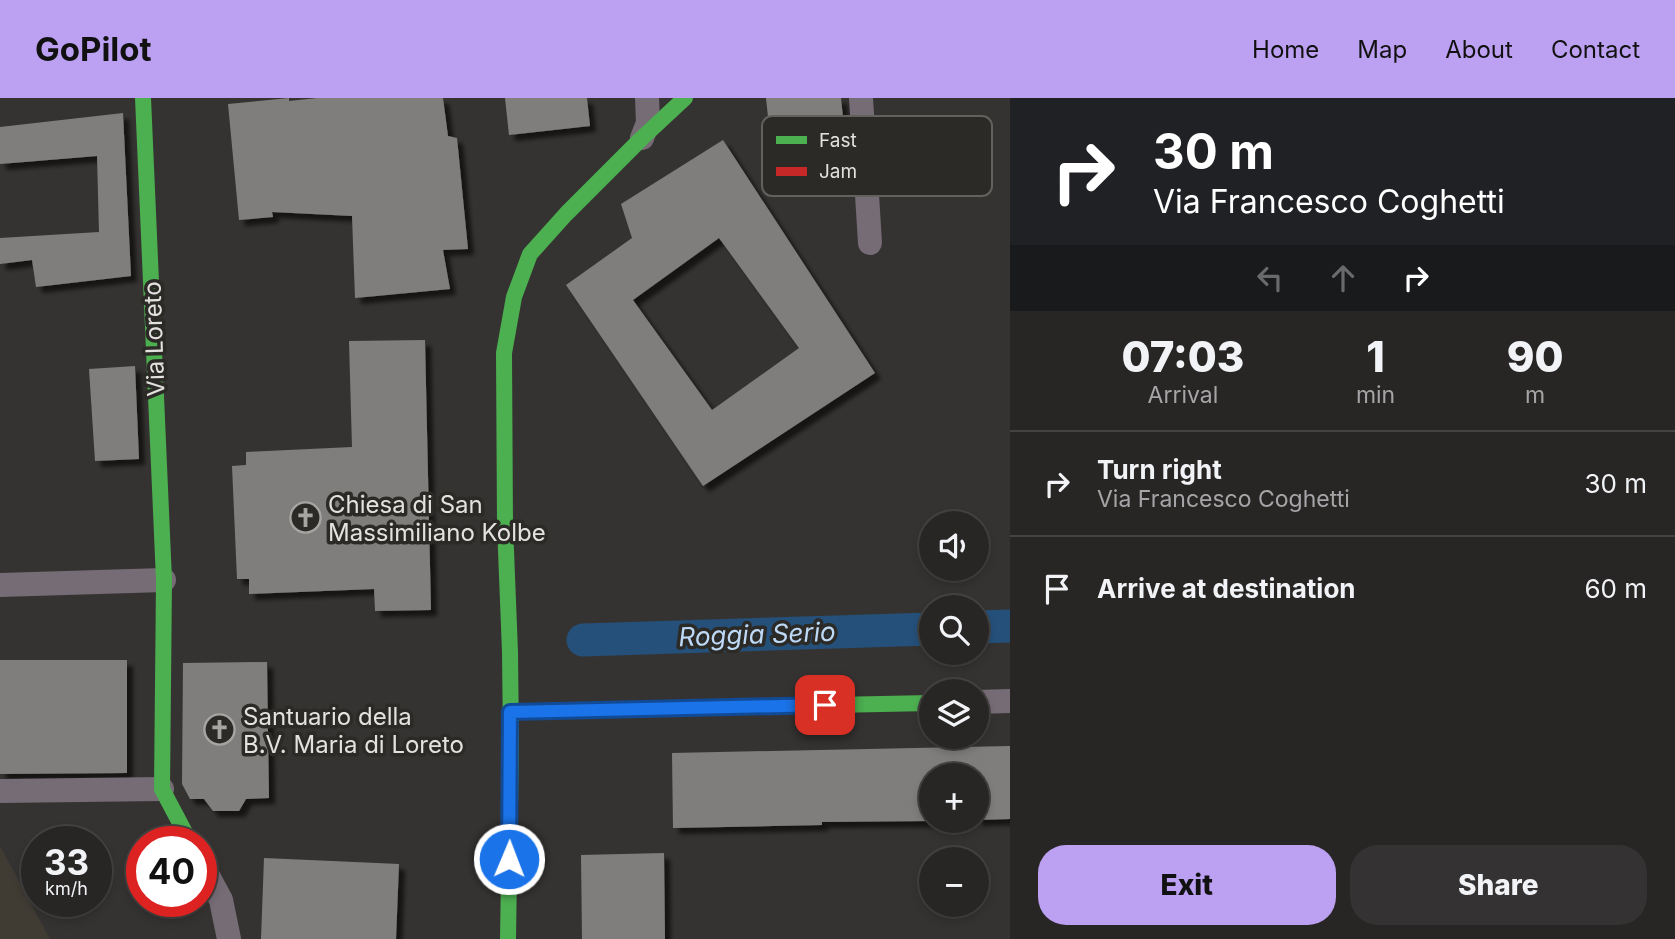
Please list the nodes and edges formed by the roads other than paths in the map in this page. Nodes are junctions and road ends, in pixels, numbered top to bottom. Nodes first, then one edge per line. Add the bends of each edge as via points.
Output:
1 (143, 98) edge
2 (647, 98) edge
3 (685, 98) edge
4 (861, 98) edge
5 (862, 116) edge
6 (642, 138) junction
7 (867, 196) edge
8 (870, 243) dead end
9 (164, 580) junction
10 (0, 585) edge
11 (1010, 701) edge
12 (989, 702) edge
13 (919, 703) edge
14 (510, 712) junction
15 (162, 789) junction
16 (0, 791) edge
17 (182, 826) edge
18 (217, 893) edge
19 (229, 939) edge
20 (508, 939) edge

1 - 9 street, Via Loreto
2 - 6 street via 648,123
3 - 6 street
4 - 5 street
6 - 14 street via 530,254 514,297 504,353
7 - 8 street
9 - 10 street
9 - 15 street, Via Loreto
11 - 12 street
13 - 14 street
14 - 20 street
15 - 16 street
15 - 17 street, Via Loreto
18 - 19 street

